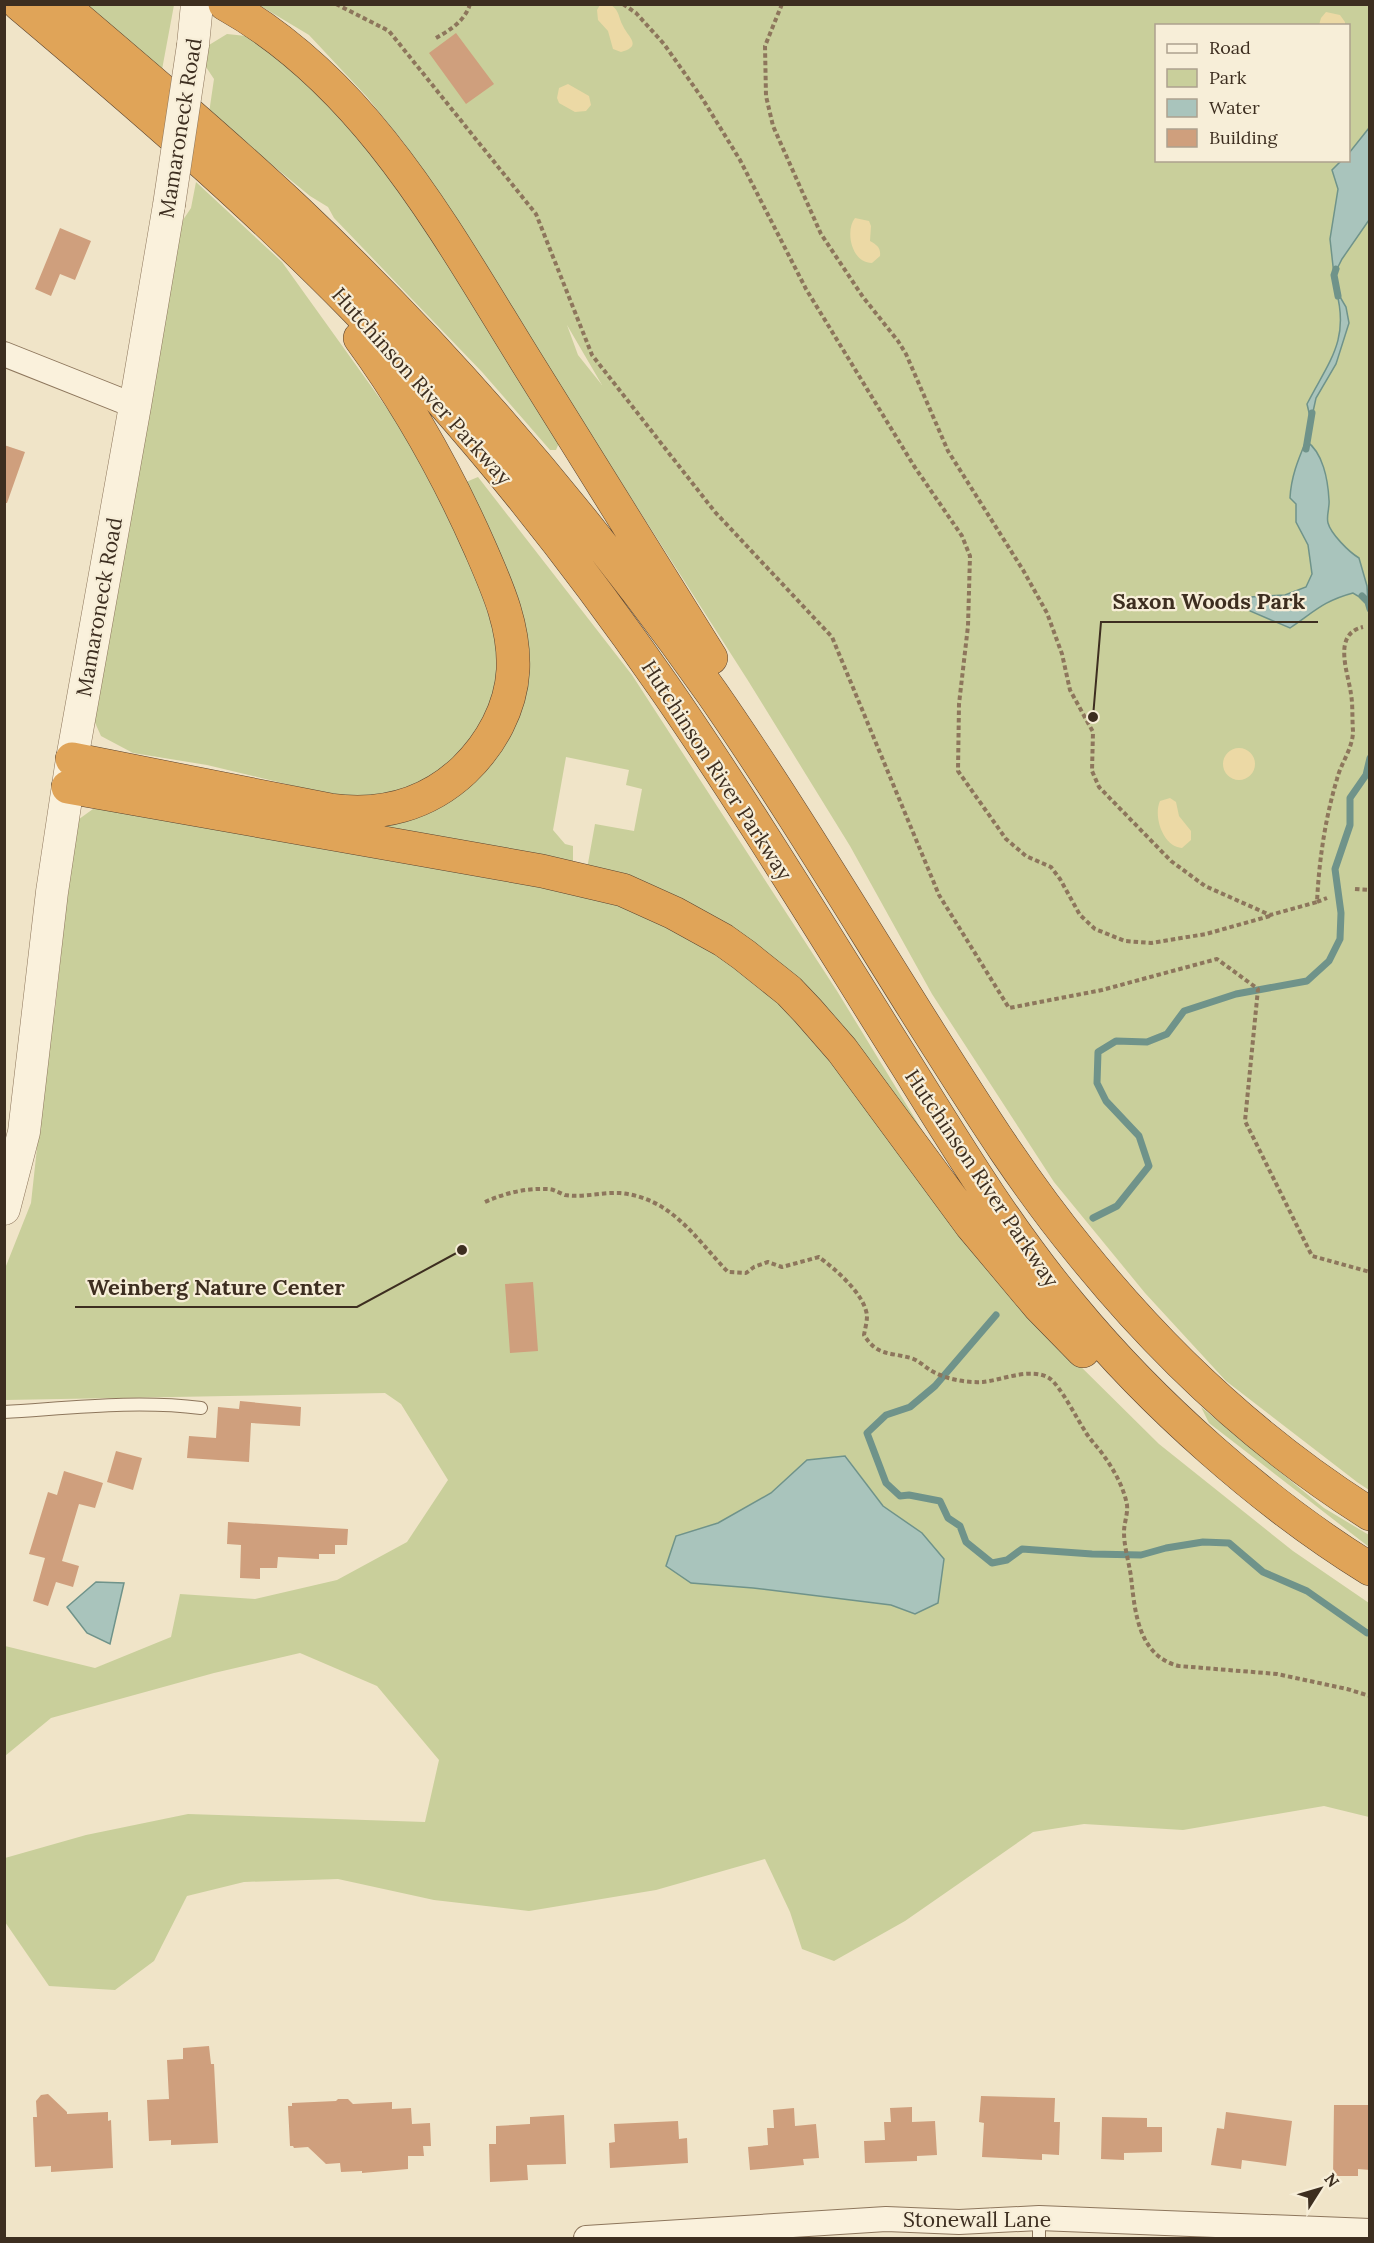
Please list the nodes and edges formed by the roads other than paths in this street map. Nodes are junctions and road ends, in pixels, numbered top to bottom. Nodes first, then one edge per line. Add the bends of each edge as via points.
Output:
1 (19, 4) edge
2 (61, 4) edge
3 (197, 4) edge
4 (225, 4) edge
5 (294, 247) junction
6 (4, 354) edge
7 (135, 405) junction
8 (70, 773) junction
9 (799, 826) junction
10 (4, 1209) edge
11 (201, 1408) dead end
12 (4, 1412) edge
13 (1236, 1470) junction
14 (1370, 1514) edge
15 (1370, 1569) edge
16 (1039, 2228) edge
17 (1370, 2231) edge
18 (586, 2238) edge

1 - 5 highway, Hutchinson River Parkway via 169,132
2 - 9 highway, Hutchinson River Parkway via 298,212 409,324 502,426 618,565 755,756
3 - 7 street, Mamaroneck Road, bridge via 169,205
4 - 9 highway via 290,48 330,84 378,137 418,192 750,720
5 - 8 highway via 408,408 490,570 504,608 513,651 511,687 500,720 482,751 446,785 410,804 386,810 330,810
5 - 13 highway, Hutchinson River Parkway via 466,431 618,622 744,808 980,1181 1046,1275 1123,1365
6 - 7 street
7 - 8 street, Mamaroneck Road
8 - 10 street, Mamaroneck Road via 24,1132
8 - 13 highway via 595,882 650,902 723,940 789,991 824,1029 970,1225 1071,1340 1148,1411
9 - 14 highway, Hutchinson River Parkway via 984,1120 1075,1246 1144,1326 1207,1388 1297,1462
11 - 12 lane via 127,1403
13 - 15 highway, Hutchinson River Parkway
16 - 17 street, Stonewall Lane
16 - 18 street, Stonewall Lane via 886,2219

